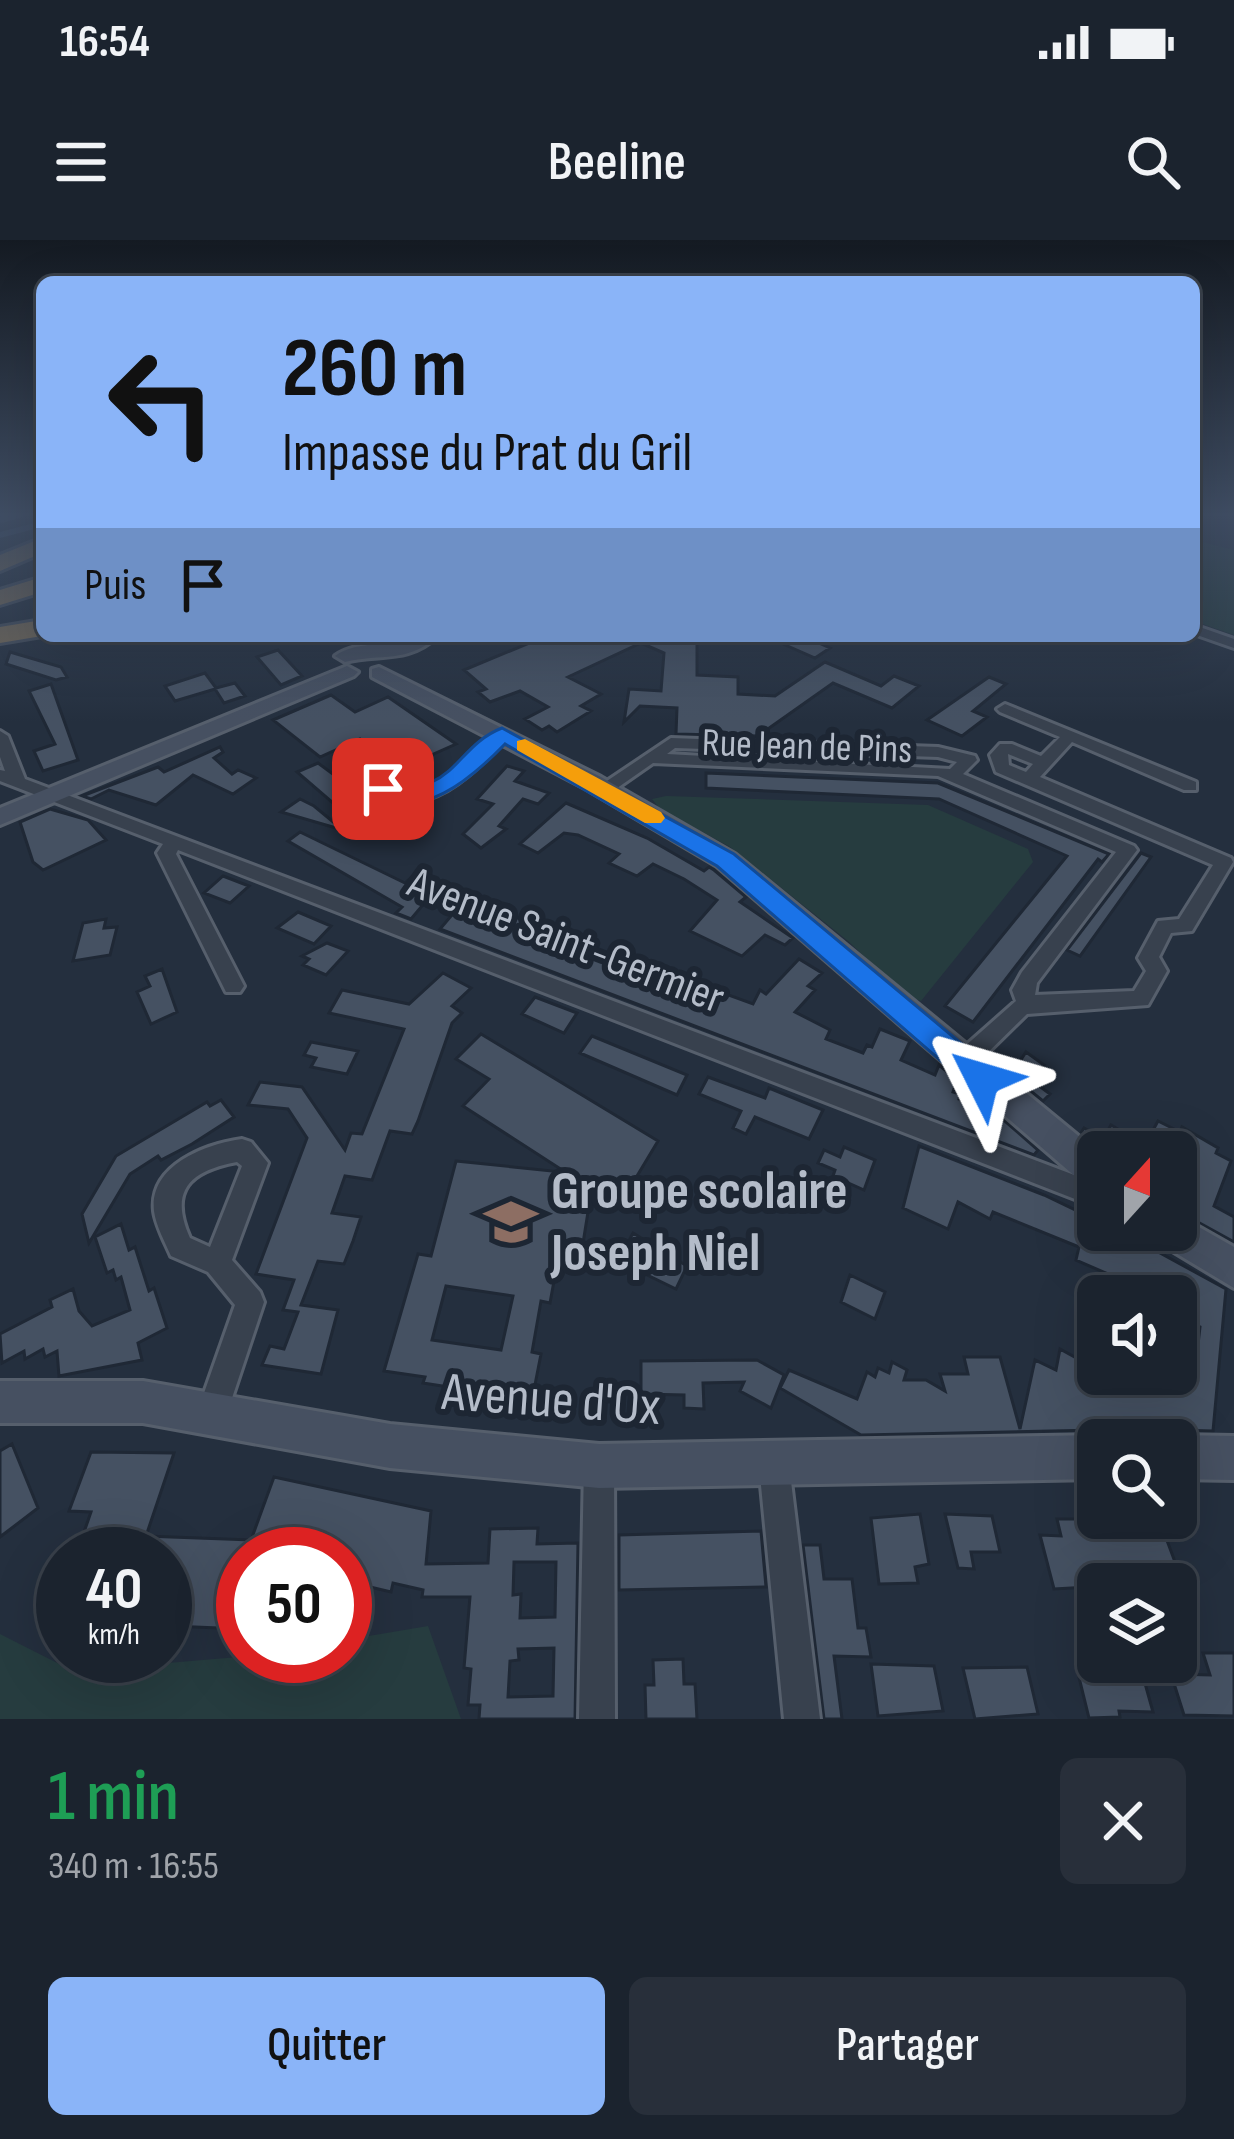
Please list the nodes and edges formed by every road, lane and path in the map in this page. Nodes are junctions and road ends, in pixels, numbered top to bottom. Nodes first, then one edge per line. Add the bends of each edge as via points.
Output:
1 (36, 586) edge
2 (0, 598) edge
3 (36, 629) edge
4 (1200, 631) edge
5 (0, 634) edge
6 (420, 642) edge
7 (1234, 644) edge
8 (342, 651) edge
9 (392, 663) junction
10 (1005, 709) dead end
11 (502, 734) junction
12 (1070, 735) junction
13 (0, 736) edge
14 (353, 758) dead end
15 (1000, 763) junction
16 (1044, 763) junction
17 (961, 767) junction
18 (9, 778) edge
19 (1029, 779) junction
20 (1190, 787) dead end
21 (604, 789) junction
22 (55, 796) junction
23 (0, 818) edge
24 (174, 843) junction
25 (233, 986) dead end
26 (1028, 1006) junction
27 (962, 1062) junction
28 (1066, 1166) junction
29 (1077, 1169) edge
30 (1077, 1176) edge
31 (1197, 1246) edge
32 (217, 1263) dead end
33 (1234, 1269) edge
34 (0, 1402) edge
35 (212, 1413) junction
36 (1197, 1457) edge
37 (1077, 1458) edge
38 (1234, 1458) edge
39 (774, 1465) junction
40 (599, 1466) junction
41 (598, 1719) edge
42 (802, 1719) edge

1 - 2 highway
3 - 5 highway
4 - 7 street
6 - 9 street
8 - 9 street
8 - 9 street via 369,649
8 - 22 street
9 - 11 street
10 - 12 street
11 - 14 street via 461,776 406,796 383,789
11 - 21 street
12 - 16 street
12 - 20 street
13 - 18 street
15 - 16 street, Rue Jean de Pins via 1006,747
15 - 17 street, Rue Jean de Pins
15 - 19 street
16 - 19 street
17 - 21 street, Rue Jean de Pins via 650,758
17 - 26 street, Rue Jean de Pins via 1128,850 1029,978
18 - 22 street, Avenue Saint-Germier
19 - 26 street via 1224,862 1185,926 1165,926 1148,958 1156,971 1140,999
21 - 27 street via 726,860
22 - 23 street
22 - 24 street, Avenue Saint-Germier
24 - 25 street via 166,853
24 - 28 street, Avenue Saint-Germier
26 - 27 street
27 - 28 street
28 - 29 street
28 - 30 street, Avenue Saint-Germier
31 - 33 street
32 - 35 street via 250,1301
34 - 35 street, Avenue d'Ox via 143,1402
35 - 40 street, Avenue d'Ox via 390,1446
36 - 38 street
37 - 39 street, Avenue d'Ox
39 - 40 street, Avenue d'Ox
39 - 42 street
40 - 41 street

